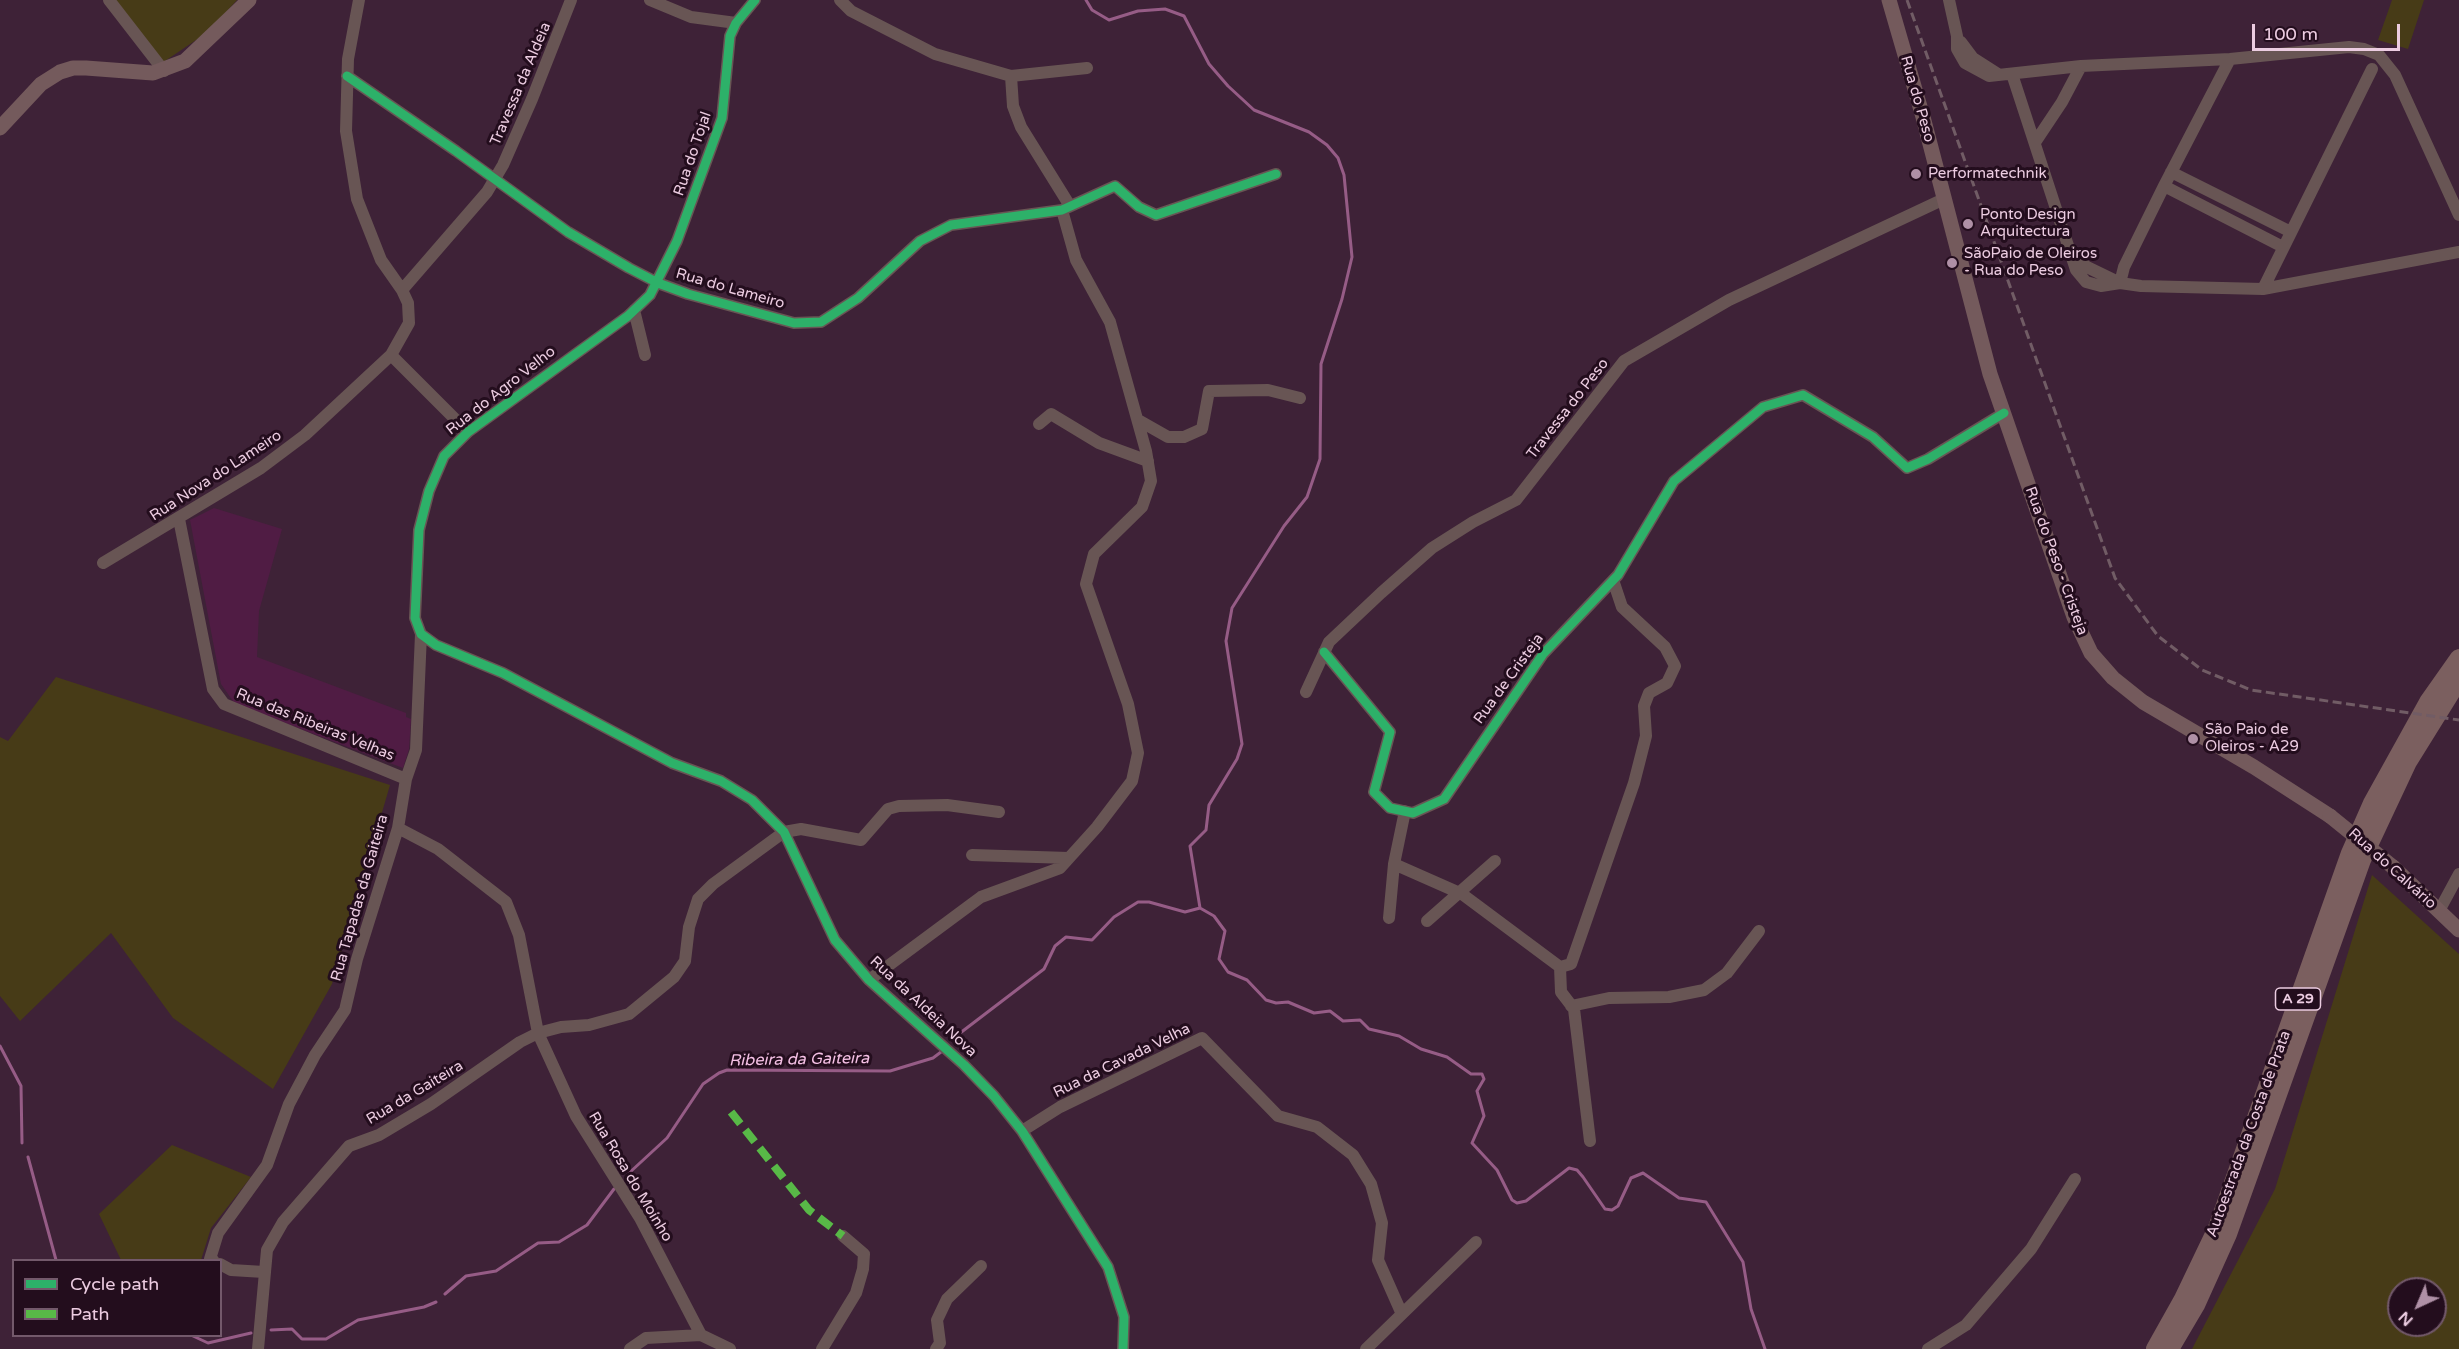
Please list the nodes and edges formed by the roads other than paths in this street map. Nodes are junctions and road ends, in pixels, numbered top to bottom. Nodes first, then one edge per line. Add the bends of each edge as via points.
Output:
1 (109, 0) edge
2 (249, 0) edge
3 (358, 0) edge
4 (571, 0) edge
5 (650, 0) edge
6 (755, 0) edge
7 (840, 0) edge
8 (1889, 0) edge
9 (1949, 0) edge
10 (736, 23) junction
11 (2364, 48) junction
12 (2230, 59) junction
13 (2081, 66) junction
14 (1087, 68) dead end
15 (2372, 69) junction
16 (164, 71) junction
17 (2012, 74) junction
18 (2395, 75) junction
19 (347, 76) junction
20 (1011, 76) junction
21 (0, 128) edge
22 (2036, 141) junction
23 (2172, 172) junction
24 (1276, 174) dead end
25 (495, 178) junction
26 (2164, 186) junction
27 (1944, 199) junction
28 (1066, 208) junction
29 (2459, 215) edge
30 (2290, 232) junction
31 (2283, 247) junction
32 (2459, 252) edge
33 (2274, 266) junction
34 (658, 283) junction
35 (2120, 283) junction
36 (2289, 285) junction
37 (2262, 289) junction
38 (402, 290) junction
39 (634, 310) junction
40 (391, 354) junction
41 (645, 356) dead end
42 (1300, 398) dead end
43 (2004, 413) junction
44 (1138, 420) junction
45 (1039, 424) dead end
46 (468, 432) junction
47 (1148, 461) junction
48 (179, 519) junction
49 (103, 563) dead end
50 (1613, 580) junction
51 (420, 634) junction
52 (1324, 652) junction
53 (2459, 658) edge
54 (2459, 680) edge
55 (1306, 692) dead end
56 (406, 779) junction
57 (1405, 811) junction
58 (999, 812) dead end
59 (2326, 813) joint
60 (398, 828) junction
61 (784, 832) junction
62 (972, 855) dead end
63 (1069, 858) junction
64 (1495, 861) dead end
65 (1394, 864) junction
66 (2459, 874) edge
67 (1458, 892) junction
68 (2439, 911) junction
69 (1389, 918) dead end
70 (1427, 921) dead end
71 (2459, 930) edge
72 (1759, 931) dead end
73 (1560, 967) junction
74 (869, 980) junction
75 (1571, 1006) junction
76 (538, 1033) junction
77 (1022, 1131) junction
78 (1590, 1141) dead end
79 (2075, 1179) dead end
80 (843, 1236) dead end
81 (1476, 1242) dead end
82 (210, 1259) edge
83 (222, 1265) edge
84 (981, 1266) dead end
85 (264, 1272) junction
86 (1401, 1312) junction
87 (701, 1335) junction
88 (258, 1349) edge
89 (630, 1349) edge
90 (730, 1349) edge
91 (822, 1349) edge
92 (936, 1349) edge
93 (1123, 1349) edge
94 (1366, 1349) edge
95 (1928, 1349) edge
96 (2155, 1349) edge
97 (2170, 1349) edge

1 - 16 street
2 - 16 main road via 185,61
3 - 19 street
4 - 25 street, Travessa da Aldeia via 532,99
5 - 10 street via 691,17
6 - 10 street, Rua do Tojal
7 - 20 street via 851,11 935,54
8 - 27 main road, Rua do Peso
9 - 17 street via 1957,36 1973,58 1998,74
10 - 34 street, Rua do Tojal via 730,36 722,117 678,241
11 - 12 street
11 - 15 street
11 - 18 street via 2379,55
12 - 13 street
12 - 23 street
13 - 17 street
13 - 22 street
14 - 20 street
15 - 18 street
15 - 30 street
16 - 21 main road via 73,68 41,84
17 - 22 street
18 - 29 street
19 - 25 street, Rua do Lameiro
19 - 38 street via 346,131 357,199 381,260
20 - 28 street via 1013,106 1021,127
22 - 35 street via 2073,255 2087,267
23 - 26 street
23 - 30 street
24 - 28 street, Rua do Lameiro via 1156,215 1115,186
25 - 34 street, Rua do Lameiro via 567,232
25 - 38 street via 460,226
26 - 31 street
26 - 35 street
27 - 43 main road, Rua do Peso - Cristeja
27 - 52 street, Travessa do Peso via 1729,300 1624,361 1516,500 1432,548 1329,642
28 - 34 street, Rua do Lameiro via 951,225 920,241 858,298 821,322 794,323 759,315
28 - 44 street via 1076,260 1110,322
30 - 31 street
31 - 33 street
32 - 36 street
33 - 36 street
33 - 37 street
34 - 39 street, Rua do Agro Velho
35 - 37 street
36 - 37 street
38 - 40 street, Rua Nova do Lameiro via 408,303 409,323
39 - 41 street
39 - 46 street, Rua do Agro Velho
40 - 46 street
40 - 48 street, Rua Nova do Lameiro via 305,435 261,468
42 - 44 street via 1268,390 1209,391 1202,429 1184,437 1168,437
43 - 50 street, Rua de Cristeja via 1907,468 1873,437 1803,395 1763,406 1674,482
43 - 59 main road, Rua do Peso - Cristeja via 2074,616 2091,653 2113,678 2144,702
44 - 47 street
45 - 47 street via 1051,414 1099,443
46 - 51 street, Rua do Agro Velho via 444,456 429,491 419,530 415,618
47 - 63 street via 1151,481 1142,507 1094,554 1086,584 1128,704 1138,753 1132,781
48 - 49 street, Rua Nova do Lameiro
48 - 56 street, Rua das Ribeiras Velhas via 213,689 224,704
50 - 57 street, Rua de Cristeja via 1543,654 1444,798 1413,813
50 - 73 street via 1622,607 1665,647 1675,666 1667,682 1649,693 1644,706 1646,736 1634,783 1571,964
51 - 56 street, Rua Tapadas da Gaiteira via 416,750
51 - 61 street, Rua da Aldeia Nova via 436,645 503,673 672,763 721,781 752,800
52 - 55 street, Travessa do Peso
52 - 57 street via 1390,732 1374,792 1390,808
53 - 96 highway, Autoestrada da Costa de Prata / A 29 via 2397,754 2354,843 2217,1228
54 - 97 highway, Autoestrada da Costa de Prata / A 29 via 2408,762 2361,860 2229,1234 2196,1305
56 - 60 street, Rua Tapadas da Gaiteira
57 - 65 street
58 - 61 street via 899,806 888,809 861,840 801,829
59 - 68 main road, Rua do Calvário, bridge via 2393,867
60 - 76 street, Rua Rosa do Moínho via 438,849 507,902 519,935
60 - 82 street, Rua Tapadas da Gaiteira via 345,1010 289,1104 267,1165 218,1233
61 - 74 street, Rua da Aldeia Nova via 835,940
61 - 76 street via 698,899 685,961 653,996 629,1014
62 - 63 street
63 - 74 street via 1060,868 981,897
64 - 67 street
65 - 67 street
65 - 69 street
66 - 68 street
67 - 70 street
67 - 73 street
68 - 71 main road, Rua do Calvário
72 - 75 street via 1727,973 1704,990
73 - 75 street via 1561,992
74 - 77 street, Rua da Aldeia Nova via 964,1065
75 - 78 street
76 - 85 street, Rua da Gaiteira via 423,1109 379,1135 349,1146 283,1222 267,1250
76 - 87 street, Rua Rosa do Moínho via 576,1116 640,1218
77 - 86 street, Rua da Cavada Velha via 1060,1107 1202,1038 1278,1116 1317,1127 1353,1155 1371,1184 1382,1222 1378,1260
77 - 93 street, Rua da Aldeia Nova via 1108,1267 1124,1317
79 - 95 street via 2031,1249 1973,1317
80 - 91 street via 864,1254 863,1269 856,1293
81 - 86 street
83 - 85 street via 231,1270
84 - 92 street via 947,1299 937,1320 940,1343
85 - 88 street, Rua da Gaiteira
86 - 94 street
87 - 89 street via 646,1338
87 - 90 street

